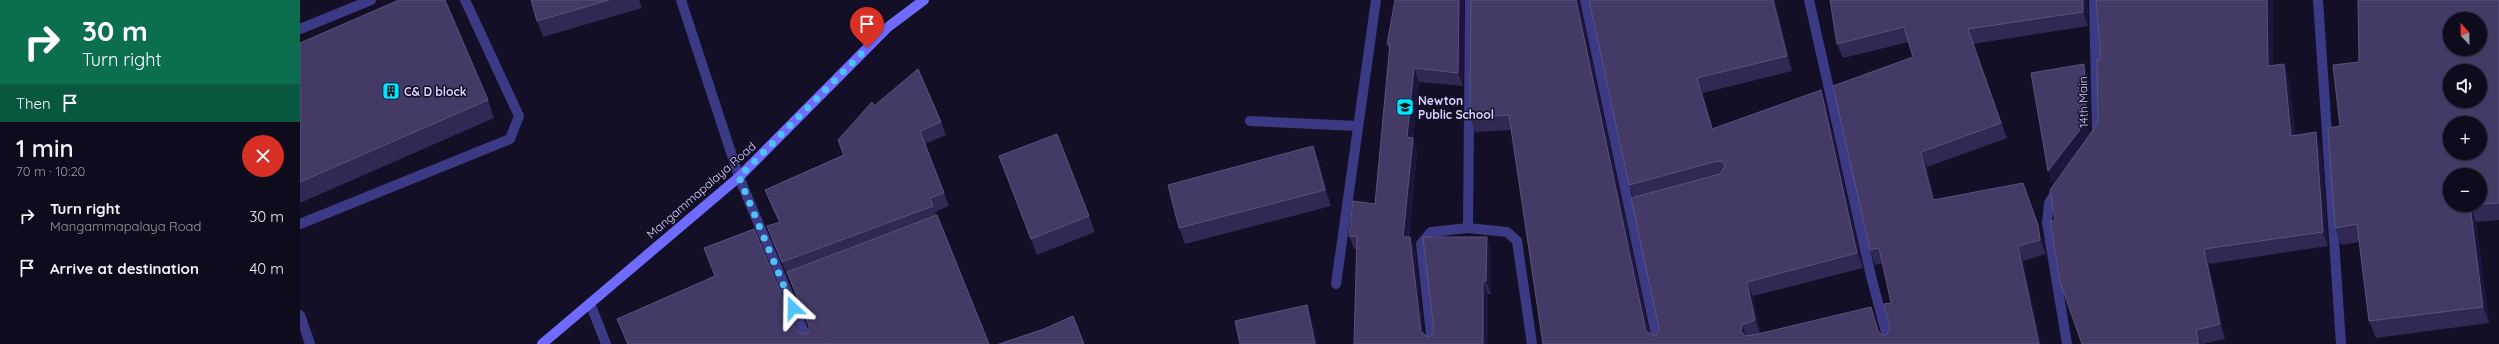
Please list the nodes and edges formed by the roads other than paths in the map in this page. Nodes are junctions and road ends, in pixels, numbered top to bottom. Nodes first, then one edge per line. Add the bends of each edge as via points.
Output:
1 (371, 0) edge
2 (465, 0) edge
3 (681, 0) edge
4 (924, 0) edge
5 (1376, 0) edge
6 (1470, 0) edge
7 (1585, 0) edge
8 (1809, 0) edge
9 (2094, 0) edge
10 (2318, 0) edge
11 (300, 29) edge
12 (1250, 121) dead end
13 (1358, 126) junction
14 (2092, 143) edge
15 (739, 177) junction
16 (2065, 178) edge
17 (300, 224) edge
18 (1468, 228) junction
19 (1336, 284) dead end
20 (590, 303) junction
21 (300, 315) edge
22 (310, 344) edge
23 (542, 344) edge
24 (606, 344) edge
25 (808, 344) edge
26 (1432, 344) edge
27 (1532, 344) edge
28 (1658, 344) edge
29 (1890, 344) edge
30 (2067, 344) edge
31 (2341, 344) edge

1 - 11 street
2 - 17 street via 519,116 510,139
3 - 15 street
4 - 15 main road, Mangammapalaya Road via 888,27
5 - 13 street
6 - 18 street
7 - 28 street via 1633,207
8 - 29 street via 1870,268
9 - 14 street, 14th Main via 2097,137
10 - 31 street
12 - 13 street
13 - 19 street
15 - 20 main road, Mangammapalaya Road
15 - 25 street via 787,283
16 - 30 street via 2049,204 2047,223
18 - 26 street via 1431,232 1421,244
18 - 27 street via 1507,232 1517,241
20 - 23 main road, Mangammapalaya Road
20 - 24 street
21 - 22 street

